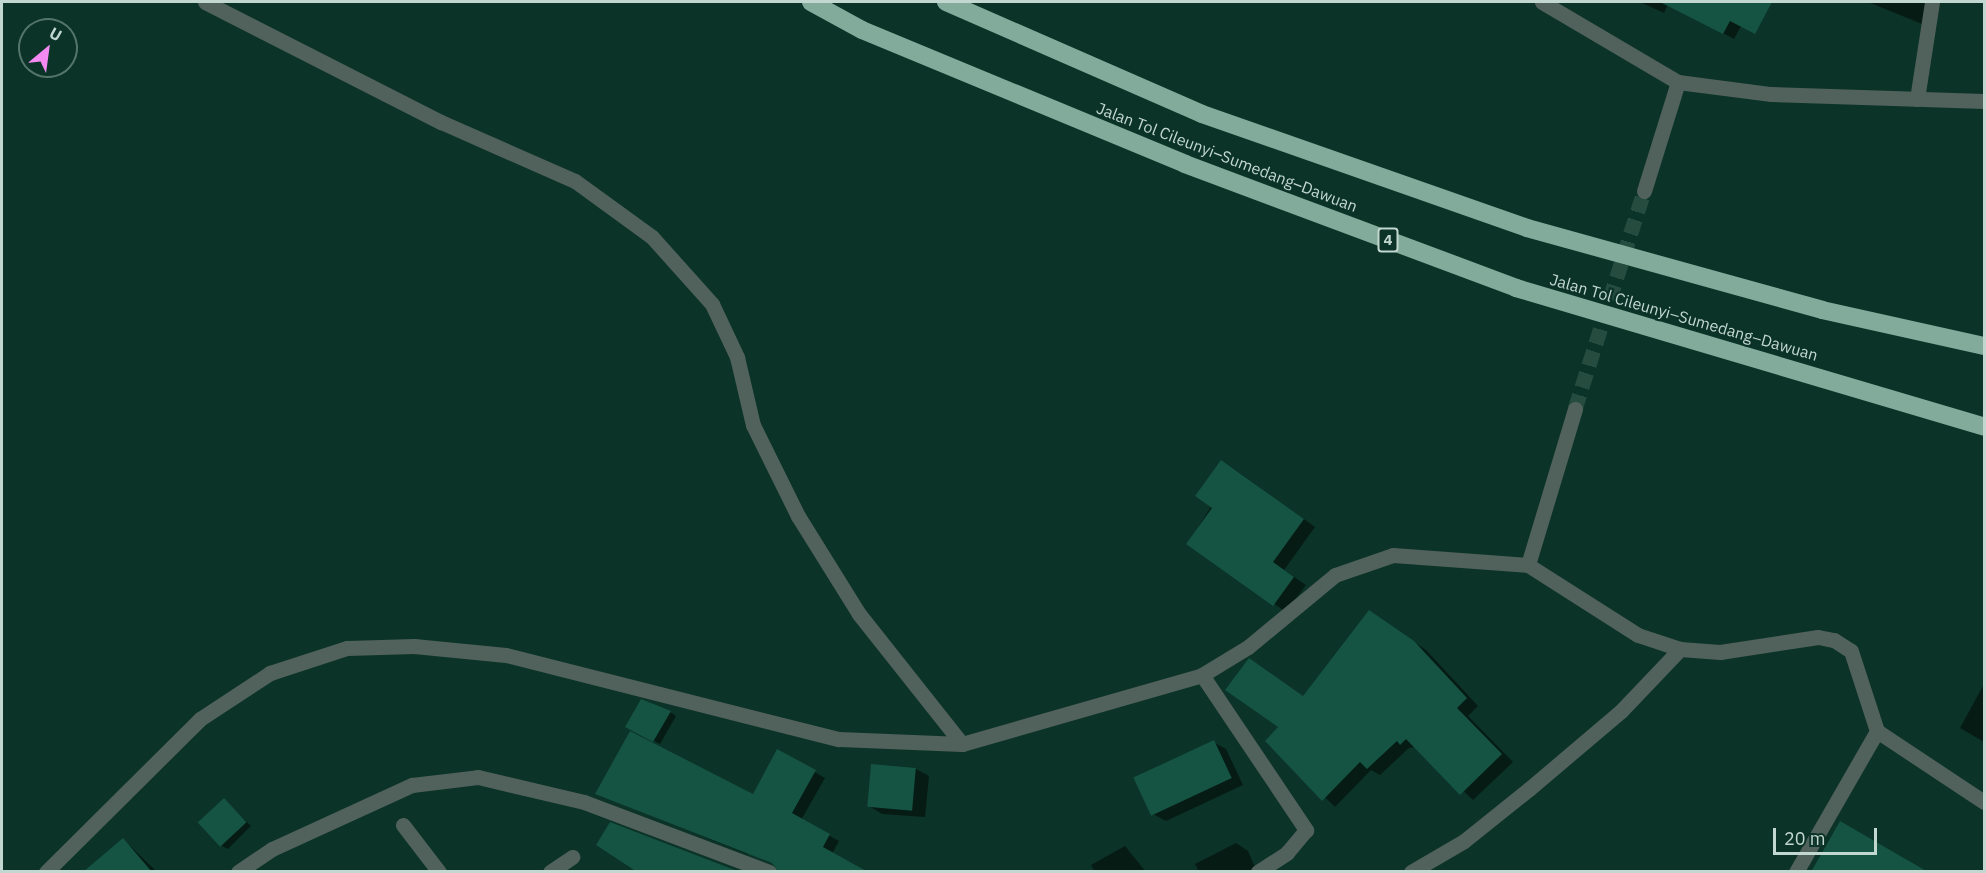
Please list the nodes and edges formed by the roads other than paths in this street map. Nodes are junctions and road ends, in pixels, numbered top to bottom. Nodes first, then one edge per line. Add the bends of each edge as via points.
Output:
1 (205, 2) edge
2 (811, 2) edge
3 (946, 2) edge
4 (1542, 2) edge
5 (1932, 2) edge
6 (1678, 82) junction
7 (1917, 99) junction
8 (1984, 102) edge
9 (1644, 190) tunnel mouth
10 (1984, 346) edge
11 (1575, 409) tunnel mouth
12 (1984, 427) edge
13 (1528, 565) junction
14 (1680, 649) junction
15 (1202, 675) junction
16 (1877, 731) junction
17 (962, 744) junction
18 (1984, 802) edge
19 (403, 825) dead end
20 (572, 857) dead end
21 (46, 872) edge
22 (238, 872) edge
23 (439, 872) edge
24 (550, 872) edge
25 (769, 872) edge
26 (1258, 872) edge
27 (1411, 872) edge
28 (1796, 872) edge

1 - 17 street via 441,122 575,181 652,237 712,304 737,357 753,425 798,516 859,614
2 - 12 highway, Jalan Tol Cileunyi–Sumedang–Dawuan / 4 via 862,30 1185,165 1516,288
3 - 10 highway, Jalan Tol Cileunyi–Sumedang–Dawuan via 1202,114 1527,228 1822,310
4 - 6 street
5 - 7 street
6 - 7 street via 1771,94
6 - 9 street
7 - 8 street
11 - 13 street
13 - 14 street via 1638,635
13 - 15 street via 1393,555 1335,575 1248,647
14 - 16 street via 1720,652 1818,637 1834,640 1851,651
14 - 27 street via 1621,711 1529,789 1464,841
15 - 17 street
15 - 26 street via 1306,830 1287,853
16 - 18 street
16 - 28 street
17 - 21 street via 839,740 506,655 414,646 347,648 270,673 200,719
19 - 23 street
20 - 24 street
22 - 25 street via 272,849 411,785 478,777 584,802

